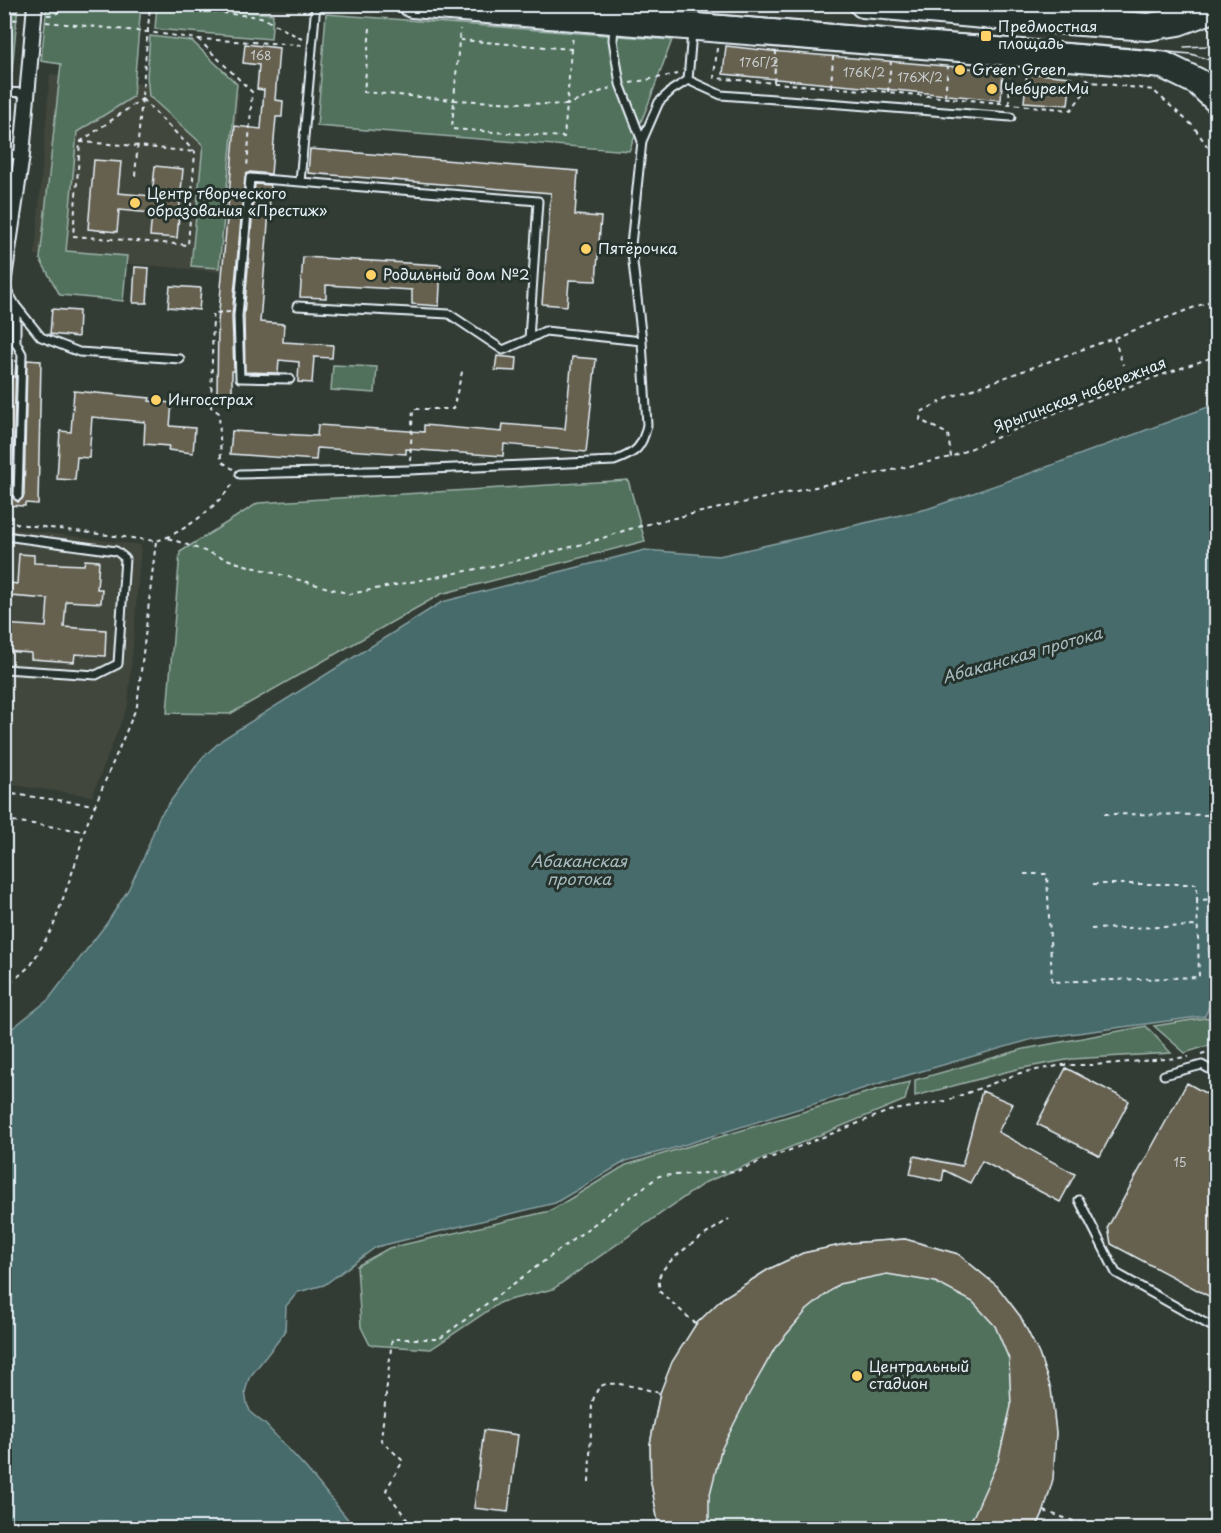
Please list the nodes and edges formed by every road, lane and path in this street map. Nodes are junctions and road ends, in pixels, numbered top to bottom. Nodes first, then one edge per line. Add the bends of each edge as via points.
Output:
1 (35, 4) edge
2 (74, 4) edge
3 (134, 4) edge
4 (316, 4) edge
5 (412, 4) edge
6 (863, 4) edge
7 (150, 6) edge
8 (1216, 8) edge
9 (985, 10) edge
10 (53, 15) dead end
11 (693, 15) edge
12 (614, 20) junction
13 (48, 22) dead end
14 (370, 28) dead end
15 (460, 28) dead end
16 (148, 32) junction
17 (573, 37) dead end
18 (198, 39) junction
19 (460, 40) junction
20 (718, 42) dead end
21 (312, 45) junction
22 (776, 46) dead end
23 (572, 49) junction
24 (834, 51) dead end
25 (891, 55) dead end
26 (948, 60) dead end
27 (1011, 66) dead end
28 (688, 76) junction
29 (714, 78) junction
30 (774, 82) junction
31 (620, 84) junction
32 (831, 88) junction
33 (4, 92) edge
34 (888, 92) junction
35 (28, 93) junction
36 (945, 98) junction
37 (142, 99) junction
38 (1216, 99) edge
39 (454, 100) junction
40 (1009, 104) junction
41 (567, 105) junction
42 (1011, 117) dead end
43 (642, 141) junction
44 (80, 142) junction
45 (138, 146) junction
46 (195, 152) junction
47 (4, 154) edge
48 (22, 155) junction
49 (1216, 159) edge
50 (135, 176) dead end
51 (247, 176) dead end
52 (300, 182) junction
53 (4, 278) edge
54 (4, 285) edge
55 (1216, 299) edge
56 (16, 306) junction
57 (297, 306) dead end
58 (236, 312) dead end
59 (1114, 338) junction
60 (529, 339) junction
61 (642, 341) junction
62 (1216, 356) edge
63 (180, 359) dead end
64 (1123, 365) dead end
65 (463, 368) dead end
66 (4, 372) edge
67 (290, 379) dead end
68 (4, 397) edge
69 (951, 457) junction
70 (410, 470) junction
71 (240, 474) junction
72 (18, 496) dead end
73 (5, 516) edge
74 (5, 534) edge
75 (168, 538) junction
76 (156, 541) junction
77 (4, 669) edge
78 (4, 793) edge
79 (96, 805) junction
80 (1104, 814) dead end
81 (1216, 815) edge
82 (4, 819) edge
83 (84, 831) junction
84 (1024, 874) dead end
85 (1093, 884) dead end
86 (1216, 899) edge
87 (1197, 900) junction
88 (1198, 926) junction
89 (1091, 928) dead end
90 (4, 989) edge
91 (1216, 1050) edge
92 (1198, 1055) dead end
93 (1189, 1057) dead end
94 (1216, 1073) edge
95 (1164, 1075) dead end
96 (1079, 1200) dead end
97 (729, 1219) dead end
98 (696, 1324) dead end
99 (1216, 1329) edge
100 (660, 1393) dead end
101 (589, 1482) dead end
102 (1044, 1511) dead end
103 (413, 1528) edge
104 (1094, 1528) edge

1 - 35 street
2 - 10 path
3 - 7 path
4 - 21 lane
5 - 12 highway
6 - 9 highway
7 - 16 path
7 - 21 path via 261,17
8 - 9 highway via 1178,22 1148,27
11 - 12 highway
11 - 28 lane
11 - 38 highway via 1163,66 1198,82
12 - 31 lane
13 - 16 path
14 - 39 path via 364,92
15 - 19 path
16 - 18 path
16 - 37 path
17 - 23 path
18 - 21 path
18 - 51 path via 252,92
19 - 23 path
19 - 39 path
20 - 29 path
21 - 52 lane
22 - 30 path
23 - 41 path
24 - 32 path
25 - 34 path
26 - 36 path
27 - 40 path
28 - 29 path
28 - 31 path
28 - 42 lane via 721,95
28 - 43 lane via 659,102
29 - 30 path
30 - 32 path
31 - 41 path
31 - 43 lane
32 - 34 path
33 - 35 lane
34 - 36 path
35 - 48 street
36 - 40 path
37 - 44 path
37 - 45 path
37 - 46 path
39 - 41 path
39 - 41 path via 452,129 564,137
40 - 49 path via 1071,110 1092,82 1153,90 1194,127
43 - 61 lane via 631,245
44 - 45 path
44 - 46 path via 73,236 188,245
45 - 46 path
45 - 50 path
47 - 48 lane
48 - 53 street
52 - 60 lane via 538,201
52 - 67 lane via 249,178 238,315 240,378
54 - 56 lane
55 - 59 path
56 - 63 lane via 41,337 79,351
56 - 72 lane via 16,343 22,354
57 - 60 lane via 449,314 503,350
58 - 71 path via 213,313 211,407 219,413 221,461
59 - 64 path
59 - 69 path via 948,398 921,412 920,420 948,434
60 - 61 lane via 545,331
61 - 70 lane via 647,425 644,439 632,454 614,461
62 - 69 path, Ярыгинская набережная via 1067,408
65 - 70 path via 453,409 413,409
66 - 68 lane
69 - 75 path, Ярыгинская набережная via 656,522 507,563 350,594 238,563
70 - 71 lane
71 - 75 path via 225,495
73 - 74 lane
73 - 76 path via 18,524
74 - 77 lane via 116,550 125,558 118,664 96,675
75 - 76 path
76 - 79 path via 137,706
78 - 79 path
79 - 83 path
80 - 81 path
82 - 83 path
83 - 90 path via 52,927 31,965
84 - 88 path via 1047,874 1052,982 1199,977
85 - 87 path via 1197,884
86 - 87 path
87 - 88 path
88 - 89 path
91 - 92 path
93 - 103 path via 1063,1065 1020,1073 946,1101 889,1111 737,1171 659,1176 439,1339 392,1339 381,1440 403,1461 386,1490
94 - 95 lane via 1202,1065
96 - 99 lane via 1116,1273
97 - 98 path via 675,1256 659,1278 660,1292
100 - 101 path via 613,1383 601,1386 592,1404
102 - 104 path

